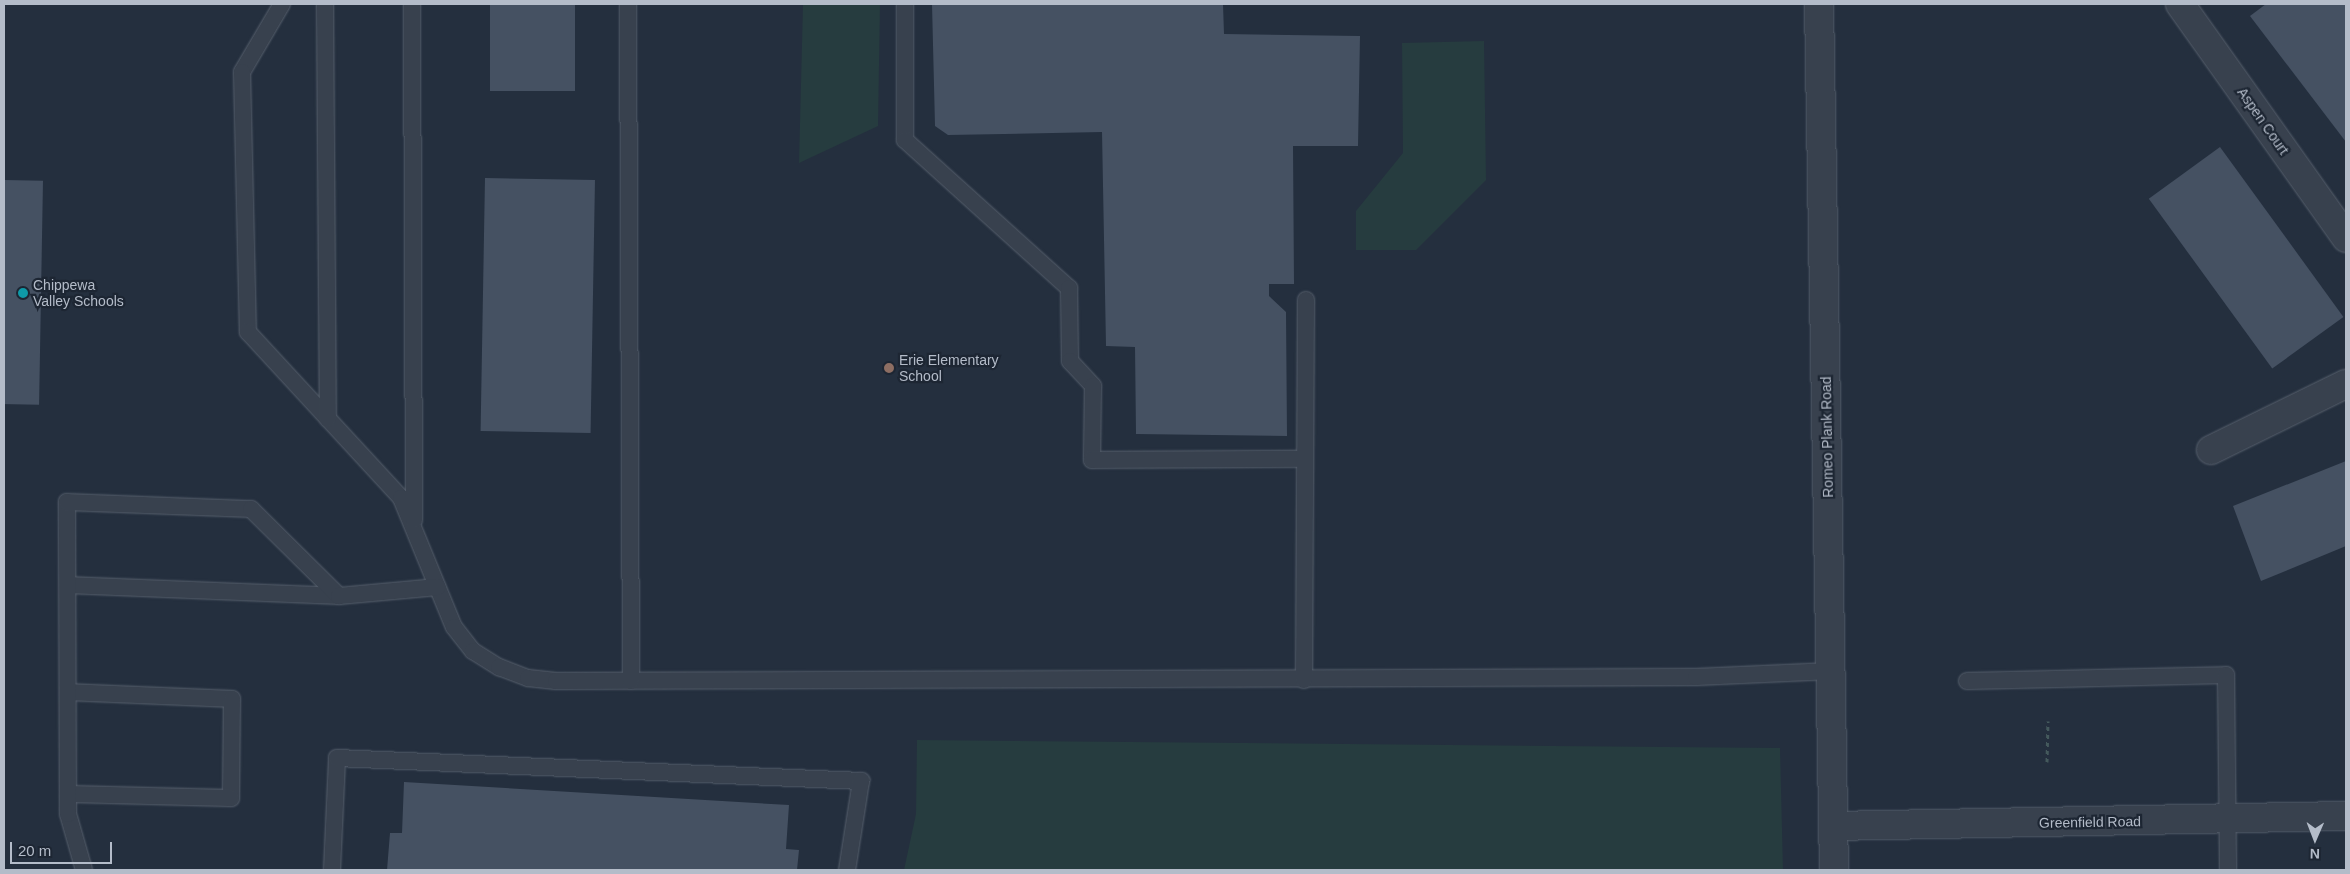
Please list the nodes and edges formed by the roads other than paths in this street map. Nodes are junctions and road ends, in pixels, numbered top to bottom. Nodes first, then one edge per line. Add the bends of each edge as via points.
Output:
1 (282, 4) edge
2 (325, 4) edge
3 (412, 4) edge
4 (628, 4) edge
5 (906, 4) edge
6 (1819, 4) edge
7 (2180, 4) edge
8 (2346, 238) edge
9 (1306, 300) dead end
10 (2346, 384) edge
11 (328, 420) junction
12 (2211, 450) dead end
13 (1304, 459) junction
14 (414, 530) junction
15 (68, 586) junction
16 (438, 587) junction
17 (339, 596) junction
18 (1832, 671) junction
19 (1304, 680) junction
20 (631, 681) junction
21 (1967, 681) dead end
22 (68, 692) junction
23 (68, 794) junction
24 (2346, 816) edge
25 (2228, 819) junction
26 (1833, 826) junction
27 (84, 870) edge
28 (332, 870) edge
29 (846, 870) edge
30 (1834, 870) edge
31 (2228, 870) edge

1 - 11 lane via 242,72 248,332
2 - 11 lane
3 - 14 lane
4 - 20 lane
5 - 13 lane via 905,140 1069,288 1070,361 1093,386 1092,460
6 - 18 street, Romeo Plank Road
7 - 8 street, Aspen Court
9 - 13 lane
10 - 12 street
11 - 14 lane via 401,498
13 - 19 lane
14 - 16 lane
15 - 17 lane
15 - 17 lane via 67,502 251,508
15 - 22 lane
16 - 17 lane
16 - 20 lane via 454,627 473,651 499,667 528,678 556,681
18 - 19 lane via 1696,677
18 - 26 street, Romeo Plank Road
19 - 20 lane
21 - 25 lane via 2226,676
22 - 23 lane
22 - 23 lane via 232,699 232,798
23 - 27 lane via 68,814
24 - 25 street, Greenfield Road
25 - 26 street, Greenfield Road
25 - 31 lane
26 - 30 street, Romeo Plank Road
28 - 29 lane via 337,758 861,781

